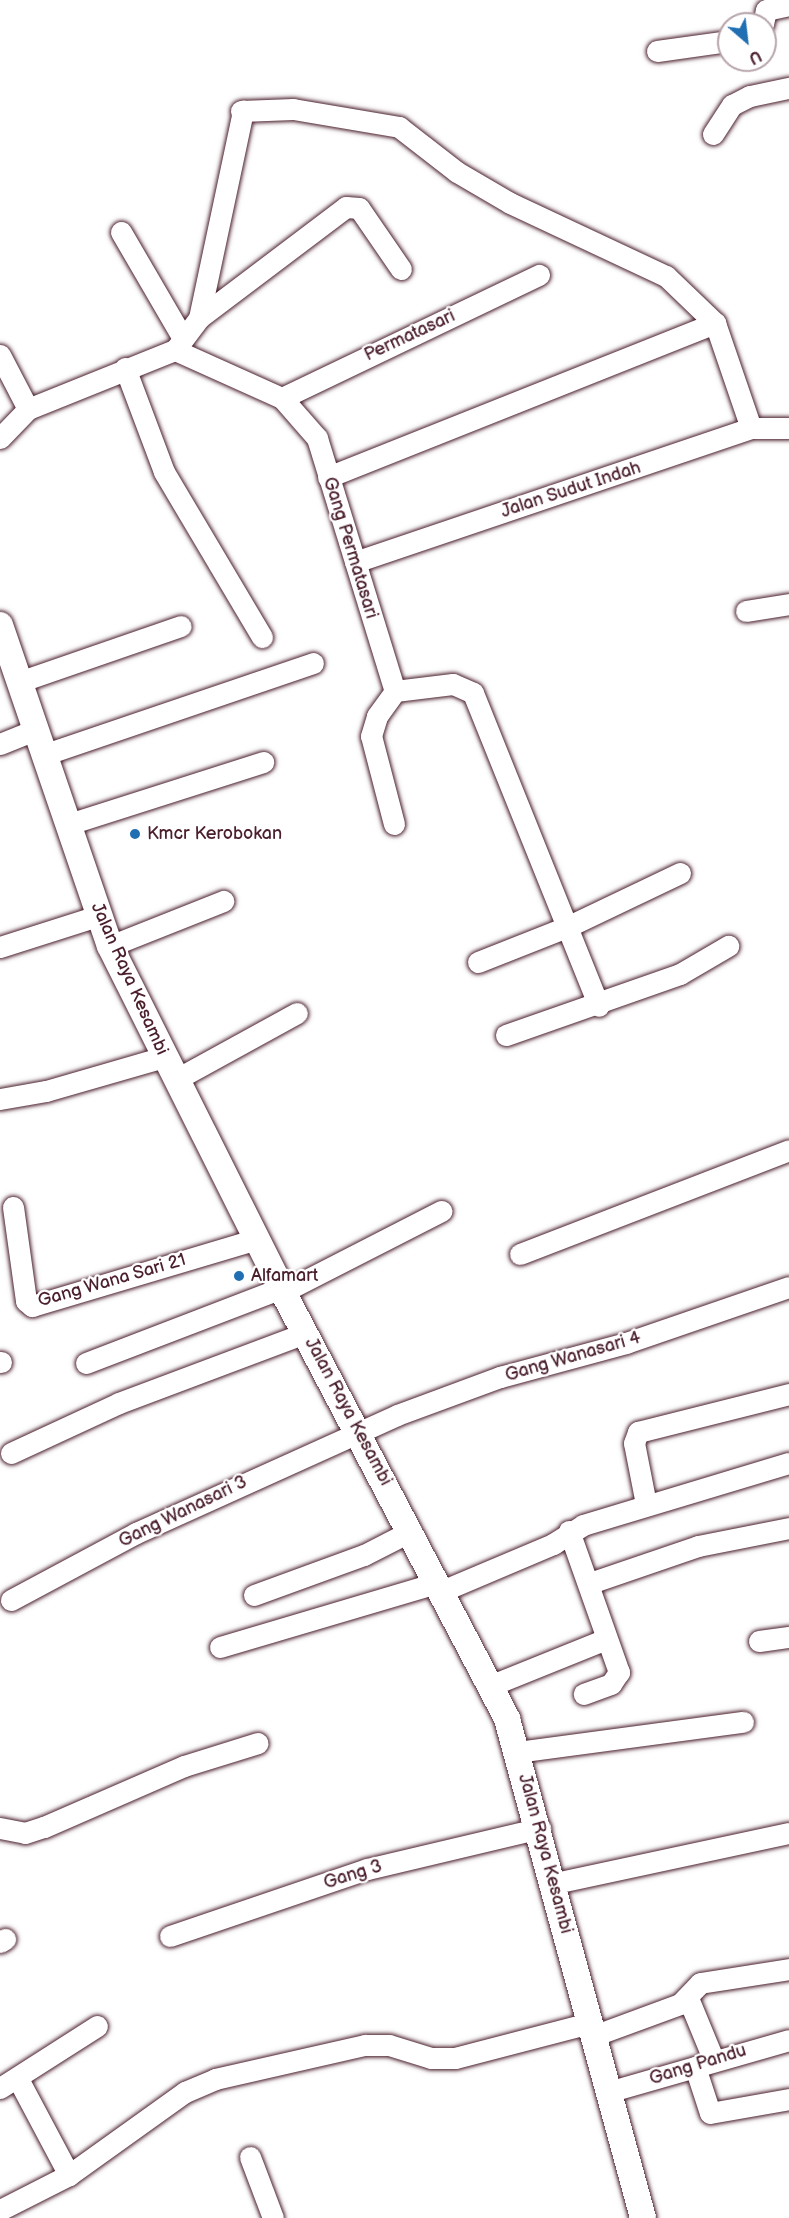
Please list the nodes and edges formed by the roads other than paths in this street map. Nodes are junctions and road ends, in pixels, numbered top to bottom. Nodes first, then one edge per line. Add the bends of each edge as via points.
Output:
1 (789, 5) edge
2 (766, 12) edge
3 (717, 43) edge
4 (657, 51) dead end
5 (789, 88) edge
6 (713, 134) dead end
7 (121, 232) dead end
8 (401, 269) dead end
9 (539, 275) dead end
10 (199, 318) junction
11 (715, 323) junction
12 (179, 343) junction
13 (0, 355) edge
14 (125, 369) junction
15 (282, 398) junction
16 (28, 409) junction
17 (751, 428) junction
18 (789, 428) edge
19 (0, 438) edge
20 (328, 477) junction
21 (355, 562) junction
22 (789, 604) edge
23 (747, 611) dead end
24 (0, 625) edge
25 (181, 626) dead end
26 (262, 637) dead end
27 (313, 663) dead end
28 (19, 682) junction
29 (395, 691) junction
30 (37, 729) junction
31 (0, 744) edge
32 (46, 754) junction
33 (263, 762) dead end
34 (69, 824) junction
35 (394, 824) dead end
36 (680, 873) dead end
37 (223, 901) dead end
38 (98, 916) junction
39 (569, 926) junction
40 (110, 946) junction
41 (728, 946) dead end
42 (0, 947) edge
43 (478, 962) dead end
44 (599, 1006) junction
45 (297, 1013) dead end
46 (506, 1035) dead end
47 (164, 1057) junction
48 (175, 1080) junction
49 (0, 1099) edge
50 (789, 1150) edge
51 (13, 1207) dead end
52 (441, 1211) dead end
53 (257, 1239) junction
54 (520, 1254) dead end
55 (789, 1287) edge
56 (282, 1290) junction
57 (305, 1333) junction
58 (86, 1363) dead end
59 (789, 1394) edge
60 (360, 1433) junction
61 (11, 1454) dead end
62 (789, 1463) edge
63 (646, 1504) junction
64 (789, 1528) edge
65 (411, 1531) junction
66 (569, 1531) junction
67 (590, 1583) junction
68 (439, 1587) junction
69 (254, 1594) dead end
70 (12, 1600) dead end
71 (789, 1637) edge
72 (606, 1639) junction
73 (759, 1641) dead end
74 (220, 1647) dead end
75 (492, 1685) junction
76 (584, 1694) dead end
77 (743, 1722) dead end
78 (258, 1743) dead end
79 (517, 1752) junction
80 (0, 1828) edge
81 (540, 1828) junction
82 (789, 1833) edge
83 (555, 1883) junction
84 (170, 1936) dead end
85 (789, 1969) edge
86 (688, 1998) junction
87 (97, 2026) dead end
88 (591, 2029) junction
89 (789, 2040) edge
90 (704, 2064) junction
91 (9, 2084) edge
92 (608, 2092) junction
93 (789, 2099) edge
94 (250, 2157) dead end
95 (69, 2175) junction
96 (0, 2210) edge
97 (273, 2218) edge
98 (643, 2218) edge

1 - 2 street
3 - 4 street
5 - 6 street via 750,96 732,105
7 - 12 street
8 - 10 street via 359,208 346,207
9 - 15 street, Permatasari
10 - 11 street via 242,111 293,109 399,127 457,172 510,203 666,276
10 - 12 street
11 - 17 street
11 - 20 street
12 - 14 street
12 - 15 street, Gang Permatasari
13 - 16 street
14 - 16 street
14 - 26 street via 164,472
15 - 20 street, Gang Permatasari via 316,438
16 - 19 street
17 - 18 street, Jalan Sudut Indah
17 - 21 street, Jalan Sudut Indah
20 - 21 street, Gang Permatasari
21 - 29 street, Gang Permatasari
22 - 23 street
24 - 28 street, Jalan Raya Kesambi
25 - 28 street
27 - 32 street
28 - 30 street, Jalan Raya Kesambi
29 - 35 street via 377,716 371,736
29 - 39 street via 453,684 473,693
30 - 31 street
30 - 32 street, Jalan Raya Kesambi
32 - 34 street, Jalan Raya Kesambi
33 - 34 street
34 - 38 street, Jalan Raya Kesambi
36 - 39 street
37 - 40 street
38 - 40 street, Jalan Raya Kesambi
38 - 42 street
39 - 43 street
39 - 44 street
40 - 47 street, Jalan Raya Kesambi
41 - 44 street via 680,974
44 - 46 street
45 - 48 street
47 - 48 street, Jalan Raya Kesambi
47 - 49 street via 46,1091
48 - 53 street, Jalan Raya Kesambi
50 - 54 street
51 - 53 street, Gang Wana Sari 21 via 26,1301 32,1306
52 - 56 street
53 - 56 street, Jalan Raya Kesambi
55 - 60 street, Gang Wanasari 4 via 626,1343 500,1377
56 - 57 street, Jalan Raya Kesambi
56 - 58 street
57 - 60 street, Jalan Raya Kesambi
57 - 61 street via 119,1403
59 - 63 street via 638,1432 634,1443
60 - 65 street, Jalan Raya Kesambi
60 - 70 street, Gang Wanasari 3 via 136,1533
62 - 63 street
63 - 66 street
64 - 67 street via 698,1546
65 - 68 street, Jalan Raya Kesambi
65 - 69 street via 364,1555
66 - 67 street
66 - 68 street via 553,1544
67 - 72 street
68 - 74 street
68 - 75 street, Jalan Raya Kesambi
71 - 73 street
72 - 75 street
72 - 76 street via 618,1678
75 - 79 street, Jalan Raya Kesambi
77 - 79 street
78 - 80 street via 184,1766 44,1827 25,1833
79 - 81 street, Jalan Raya Kesambi
81 - 83 street, Jalan Raya Kesambi
81 - 84 street, Gang 3 via 367,1869
82 - 83 street
83 - 88 street, Jalan Raya Kesambi
85 - 86 street via 700,1983
86 - 88 street
86 - 90 street
87 - 91 street
88 - 92 street, Jalan Raya Kesambi
88 - 95 street via 455,2058 431,2058 389,2045 364,2045 215,2079 184,2092
89 - 90 street, Gang Pandu
90 - 92 street, Gang Pandu
90 - 93 street via 710,2113
91 - 95 street
92 - 98 street, Jalan Raya Kesambi
94 - 97 street via 268,2195
95 - 96 street

